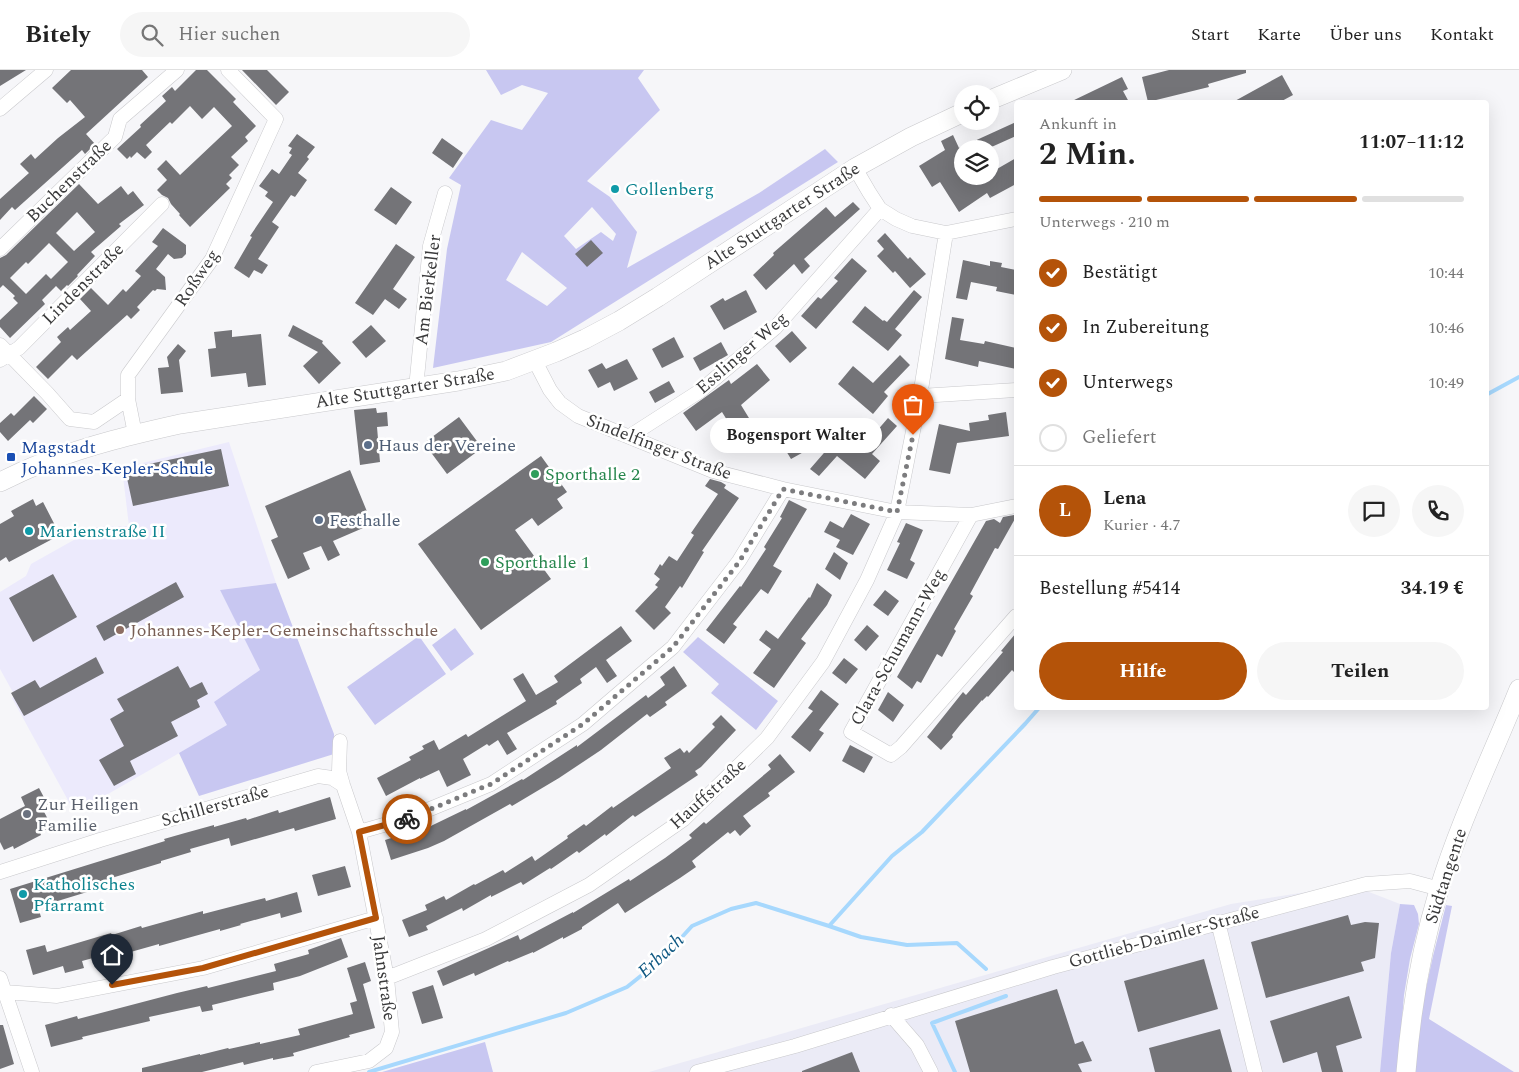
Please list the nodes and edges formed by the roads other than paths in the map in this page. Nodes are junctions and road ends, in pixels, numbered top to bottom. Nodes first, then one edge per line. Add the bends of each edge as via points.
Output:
1 (46, 70) edge
2 (177, 70) edge
3 (228, 70) edge
4 (1062, 70) edge
5 (999, 96) edge
6 (0, 109) edge
7 (954, 117) edge
8 (855, 168) junction
9 (446, 193) dead end
10 (162, 204) dead end
11 (880, 209) junction
12 (1014, 219) edge
13 (946, 233) junction
14 (0, 249) edge
15 (3, 353) edge
16 (535, 361) junction
17 (416, 388) junction
18 (1014, 390) edge
19 (920, 396) junction
20 (128, 399) junction
21 (136, 434) junction
22 (630, 436) junction
23 (0, 482) edge
24 (783, 489) junction
25 (1014, 506) edge
26 (897, 512) junction
27 (971, 515) junction
28 (1014, 618) edge
29 (1519, 689) edge
30 (340, 741) dead end
31 (343, 785) junction
32 (359, 832) junction
33 (0, 872) edge
34 (1440, 889) junction
35 (376, 918) junction
36 (1218, 922) junction
37 (0, 978) edge
38 (386, 978) junction
39 (2, 993) edge
40 (891, 1015) junction
41 (32, 1072) edge
42 (316, 1072) edge
43 (696, 1072) edge
44 (931, 1072) edge
45 (1255, 1072) edge
46 (1406, 1072) edge

1 - 6 street
2 - 14 street, Buchenstraße via 120,119 115,137
3 - 20 street, Roßweg via 276,119 212,259 128,375
4 - 5 street
7 - 8 street, Alte Stuttgarter Straße
8 - 11 street
8 - 16 street, Alte Stuttgarter Straße via 619,321
9 - 17 street, Am Bierkeller via 430,246
10 - 15 street, Lindenstraße via 19,348
11 - 13 street via 912,226
11 - 22 street, Esslinger Weg via 775,328 700,391
12 - 13 street
13 - 19 street, Hauffstraße
15 - 20 street via 70,419 94,422
16 - 17 street, Alte Stuttgarter Straße via 506,371
16 - 22 street, Sindelfinger Straße via 560,403 578,416
17 - 21 street, Alte Stuttgarter Straße via 230,415
18 - 19 street
19 - 26 street, Hauffstraße
20 - 21 street, Roßweg
21 - 23 street, Alte Stuttgarter Straße via 46,462
22 - 24 street, Sindelfinger Straße via 713,471
24 - 26 street, Sindelfinger Straße
24 - 32 street via 739,562 673,647 583,724 491,784 408,818
25 - 27 street, Sindelfinger Straße
26 - 27 street, Sindelfinger Straße
26 - 38 street, Hauffstraße via 867,580 823,662 767,738 684,819 589,885 486,939
27 - 28 street, Clara-Schumann-Weg via 851,732 891,755
29 - 34 street, Südtangente via 1473,796
30 - 31 street, Jahnstraße via 339,771
31 - 32 street, Jahnstraße
31 - 33 street, Schillerstraße via 332,778 318,776
32 - 35 street, Jahnstraße
34 - 36 street, Gottlieb-Daimler-Straße via 1410,881 1366,884
34 - 46 street, Südtangente via 1415,990
35 - 38 street, Jahnstraße
35 - 39 street via 203,968 57,996
36 - 40 street, Gottlieb-Daimler-Straße
36 - 45 street
37 - 39 street
38 - 42 street, Jahnstraße via 392,1032 386,1048 369,1060
39 - 41 street
40 - 43 street, Gottlieb-Daimler-Straße via 795,1046
40 - 44 street via 917,1045

